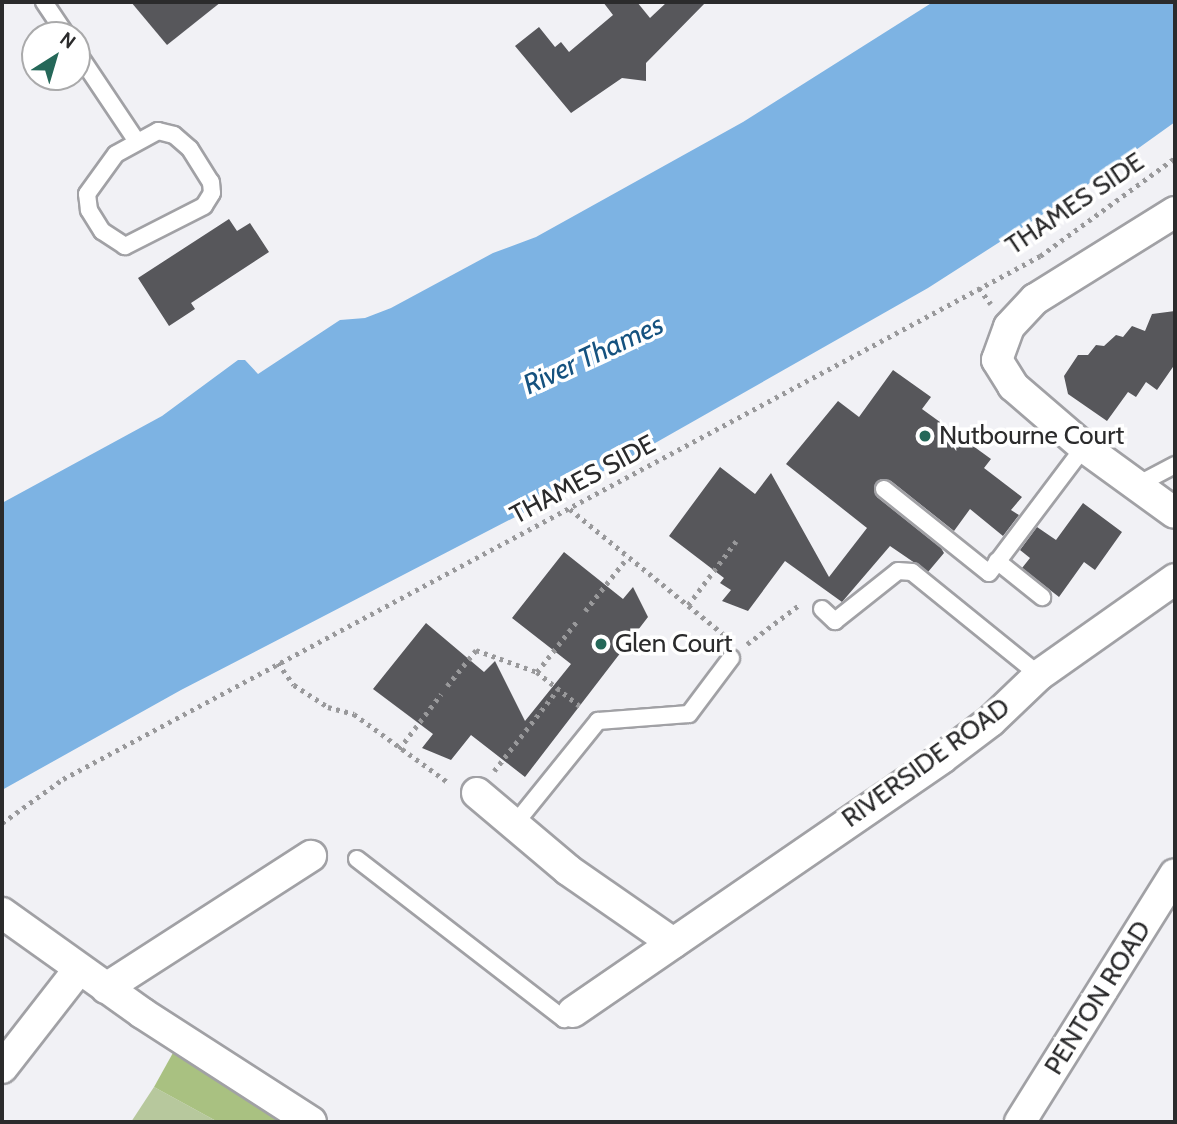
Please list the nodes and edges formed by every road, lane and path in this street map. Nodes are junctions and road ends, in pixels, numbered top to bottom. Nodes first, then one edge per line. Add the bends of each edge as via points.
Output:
1 (44, 2) edge
2 (57, 21) edge
3 (91, 72) edge
4 (136, 140) junction
5 (1175, 159) edge
6 (1175, 212) edge
7 (1084, 447) junction
8 (1175, 465) edge
9 (1137, 485) junction
10 (884, 489) dead end
11 (570, 509) junction
12 (1175, 513) edge
13 (736, 541) dead end
14 (627, 558) junction
15 (997, 561) junction
16 (1175, 579) edge
17 (1042, 597) dead end
18 (688, 606) junction
19 (822, 609) joint
20 (585, 611) dead end
21 (577, 621) dead end
22 (736, 653) junction
23 (278, 663) junction
24 (537, 672) junction
25 (1040, 675) junction
26 (447, 686) dead end
27 (558, 689) junction
28 (441, 694) dead end
29 (598, 721) junction
30 (399, 749) junction
31 (477, 793) junction
32 (2, 823) edge
33 (513, 825) junction
34 (311, 856) dead end
35 (358, 859) dead end
36 (1175, 874) edge
37 (2, 913) edge
38 (673, 943) junction
39 (79, 969) junction
40 (106, 988) junction
41 (573, 1012) joint
42 (2, 1068) edge
43 (312, 1122) edge
44 (1020, 1122) edge

1 - 2 lane
3 - 4 lane
4 - 4 lane via 158,131 174,135 201,165 212,193 204,206 125,246 102,231 89,211 86,194 104,166
5 - 11 path, THAMES SIDE via 1040,256
6 - 7 street via 1035,299 1009,327 997,360 1013,386
7 - 9 street
7 - 15 lane
8 - 9 lane
9 - 12 street
10 - 15 lane via 989,573
11 - 14 path
11 - 23 path, THAMES SIDE
13 - 18 path
14 - 18 path
14 - 20 path
15 - 17 lane
16 - 25 street, RIVERSIDE ROAD
18 - 22 path
19 - 22 path via 808,598
19 - 25 lane via 835,621 890,576 912,572
21 - 24 path
22 - 29 lane via 690,714
23 - 30 path via 294,685 328,707 354,714
23 - 32 path, THAMES SIDE via 63,779
24 - 26 path via 476,650
24 - 27 path
25 - 38 street, RIVERSIDE ROAD via 991,722 942,758
27 - 29 path
27 - 31 path
28 - 30 path
29 - 33 lane
30 - 31 path via 437,779
31 - 33 street
33 - 38 street via 568,870
34 - 40 street
35 - 41 lane via 564,1019
36 - 44 street, PENTON ROAD
37 - 39 street
38 - 41 street, RIVERSIDE ROAD
39 - 40 street
39 - 42 street
40 - 43 street

